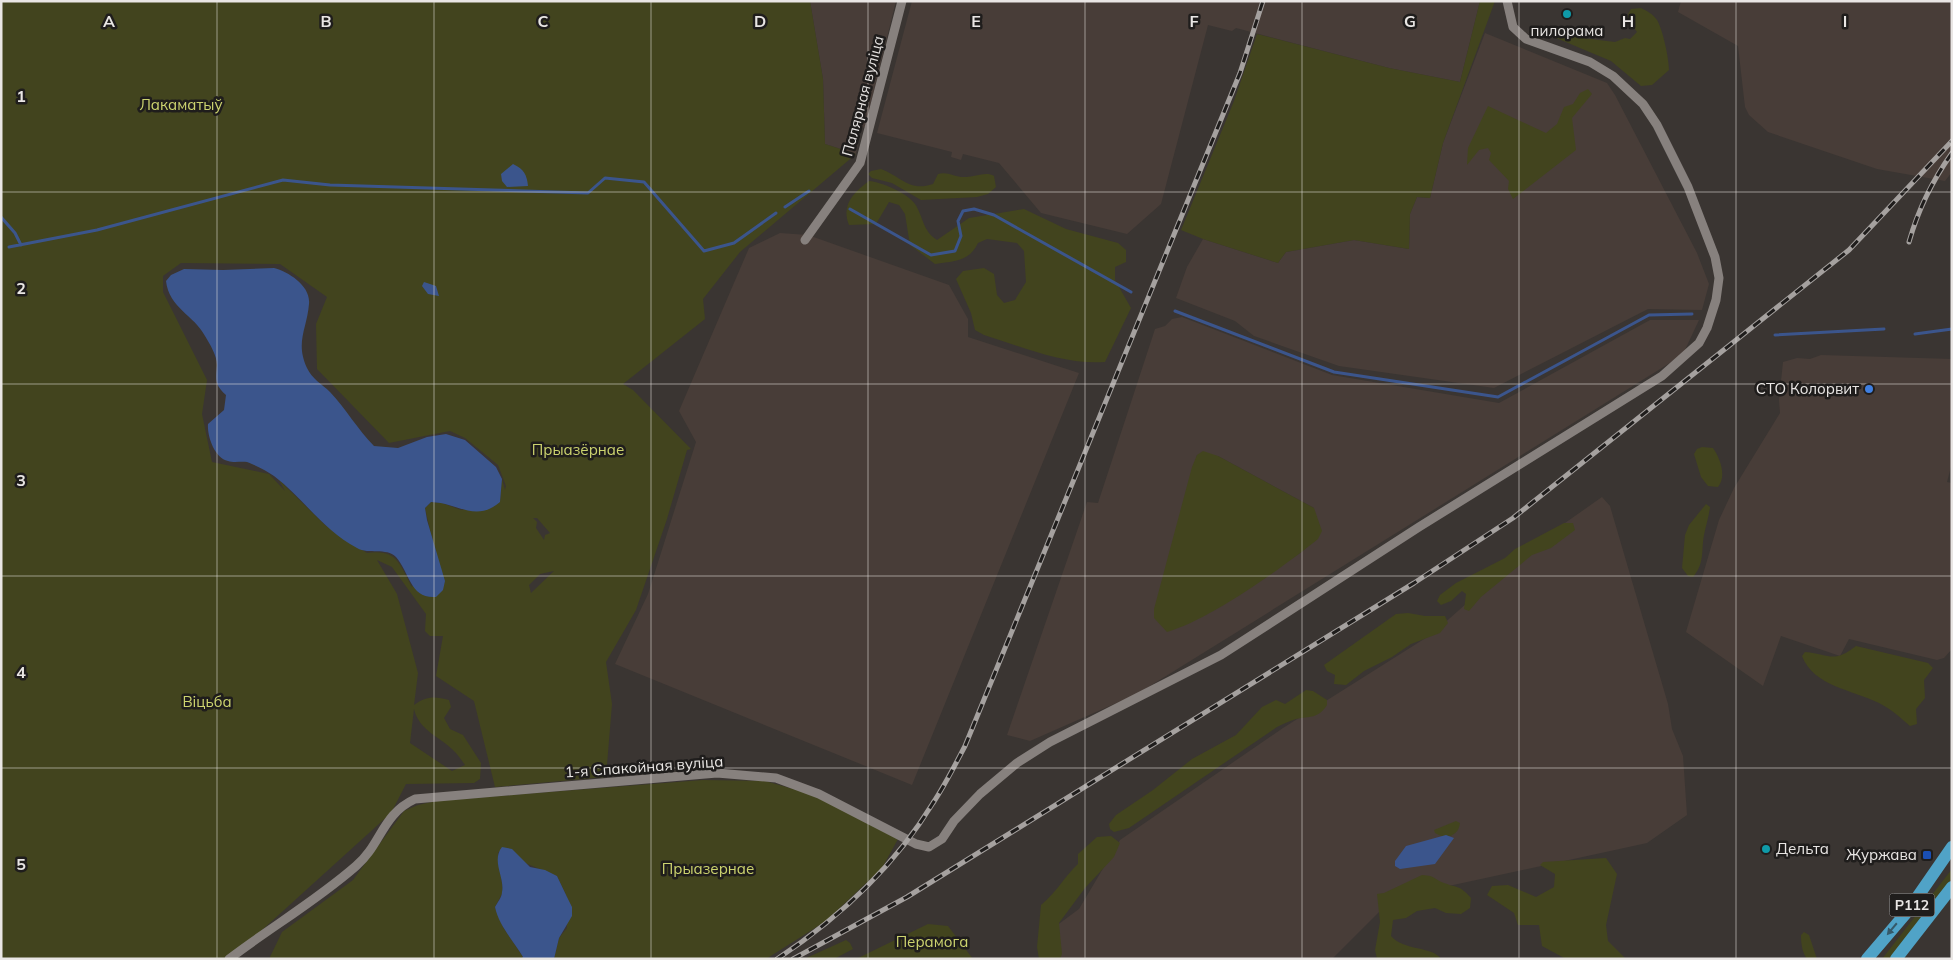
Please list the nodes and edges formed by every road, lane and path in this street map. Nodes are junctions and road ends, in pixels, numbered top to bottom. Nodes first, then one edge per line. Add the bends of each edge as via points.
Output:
1 (902, 1) edge
2 (1506, 1) edge
3 (805, 240) dead end
4 (1952, 847) edge
5 (1952, 887) edge
6 (229, 959) edge
7 (1868, 959) edge
8 (1896, 959) edge

1 - 3 street, Палярная вуліца via 860,163
2 - 6 street, 1-я Спакойная вуліца via 1514,27 1526,39 1590,62 1613,76 1643,104 1658,126 1688,187 1715,257 1719,278 1716,300 1699,344 1662,376 1221,655 1017,762 980,794 942,839 929,847 916,844 819,794 776,778 717,773 415,799 400,806 358,865 317,898
4 -> 7 main road, Р112 via 1907,912
5 - 8 main road, Р112

